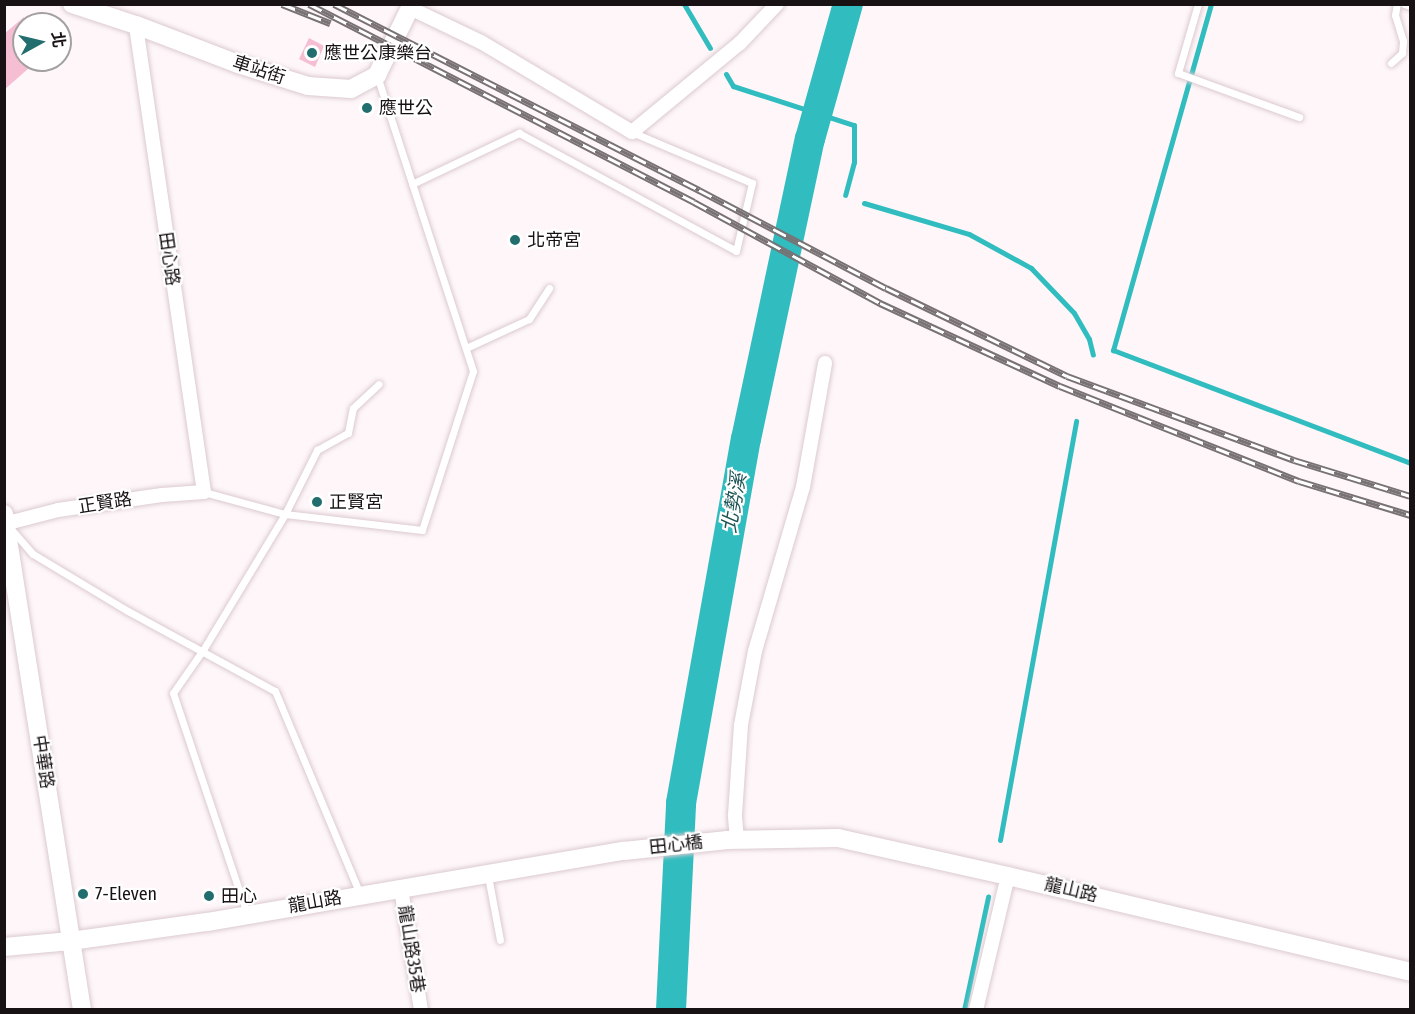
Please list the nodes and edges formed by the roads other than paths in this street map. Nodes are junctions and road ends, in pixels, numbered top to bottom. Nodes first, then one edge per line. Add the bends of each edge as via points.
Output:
1 (72, 4) edge
2 (777, 4) edge
3 (1198, 4) edge
4 (1397, 4) edge
5 (1404, 4) edge
6 (1410, 6) edge
7 (412, 7) edge
8 (136, 25) junction
9 (1391, 63) dead end
10 (377, 75) junction
11 (1299, 117) dead end
12 (632, 132) junction
13 (412, 184) junction
14 (549, 288) dead end
15 (466, 348) junction
16 (825, 363) dead end
17 (380, 384) dead end
18 (204, 492) junction
19 (285, 514) junction
20 (5, 521) edge
21 (203, 650) junction
22 (732, 840) junction
23 (624, 851) joint
24 (488, 876) junction
25 (1008, 876) junction
26 (401, 889) junction
27 (360, 894) junction
28 (247, 914) junction
29 (500, 940) dead end
30 (71, 941) junction
31 (4, 947) edge
32 (1410, 972) edge
33 (82, 1010) edge
34 (421, 1010) edge
35 (976, 1010) edge

1 - 8 street, 車站街
2 - 12 street via 740,42
3 - 11 lane via 1178,73
4 - 9 lane via 1395,15 1403,41 1402,53
5 - 6 lane
7 - 10 street
7 - 12 street via 481,42
8 - 10 street, 車站街 via 308,86 351,89
8 - 18 street, 田心路
10 - 13 lane
12 - 13 lane via 752,183 736,252 519,133
13 - 15 lane
14 - 15 lane via 529,319
15 - 19 lane via 473,371 422,530
16 - 22 street via 803,487 755,651 741,724
17 - 19 lane via 353,408 348,433 317,450
18 - 19 lane
18 - 20 street, 正賢路 via 58,510
19 - 21 lane
20 - 21 lane via 33,554
20 - 30 street, 中華路
21 - 27 lane via 275,691
21 - 28 lane via 172,693
22 - 23 street, 田心橋
22 - 25 street, 龍山路 via 838,838
23 - 24 street, 龍山路
24 - 26 street, 龍山路
24 - 29 lane
25 - 32 street, 龍山路
25 - 35 street
26 - 27 street, 龍山路
26 - 34 street, 龍山路35巷
27 - 28 street, 龍山路
28 - 30 street, 龍山路
30 - 31 street, 龍山路
30 - 33 street, 中華路

